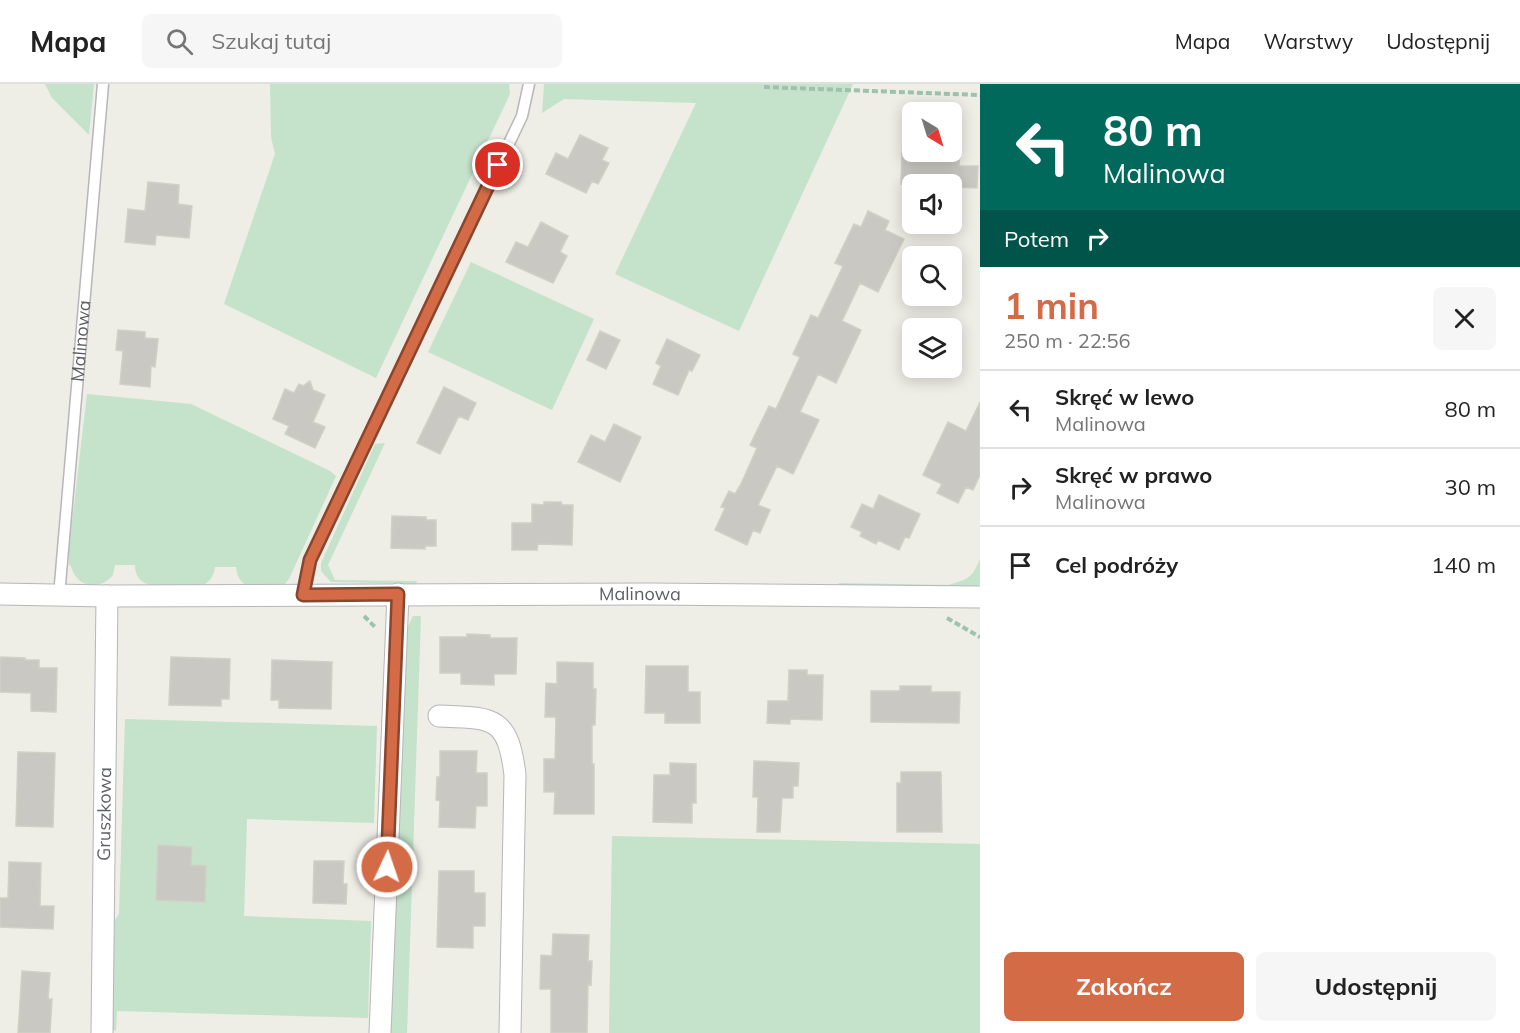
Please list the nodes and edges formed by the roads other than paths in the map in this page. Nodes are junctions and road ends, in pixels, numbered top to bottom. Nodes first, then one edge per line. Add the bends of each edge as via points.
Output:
1 (103, 84) edge
2 (529, 84) edge
3 (0, 594) edge
4 (398, 594) junction
5 (303, 595) junction
6 (59, 596) junction
7 (106, 596) junction
8 (979, 602) edge
9 (440, 716) dead end
10 (102, 1033) edge
11 (380, 1033) edge
12 (510, 1033) edge

1 - 6 lane, Malinowa
2 - 5 lane via 522,116 310,560
3 - 6 street, Malinowa
4 - 5 street, Malinowa
4 - 8 street, Malinowa via 724,594
4 - 11 street
5 - 7 street, Malinowa
6 - 7 street, Malinowa
7 - 10 street, Gruszkowa
9 - 12 street via 490,721 502,729 513,757

